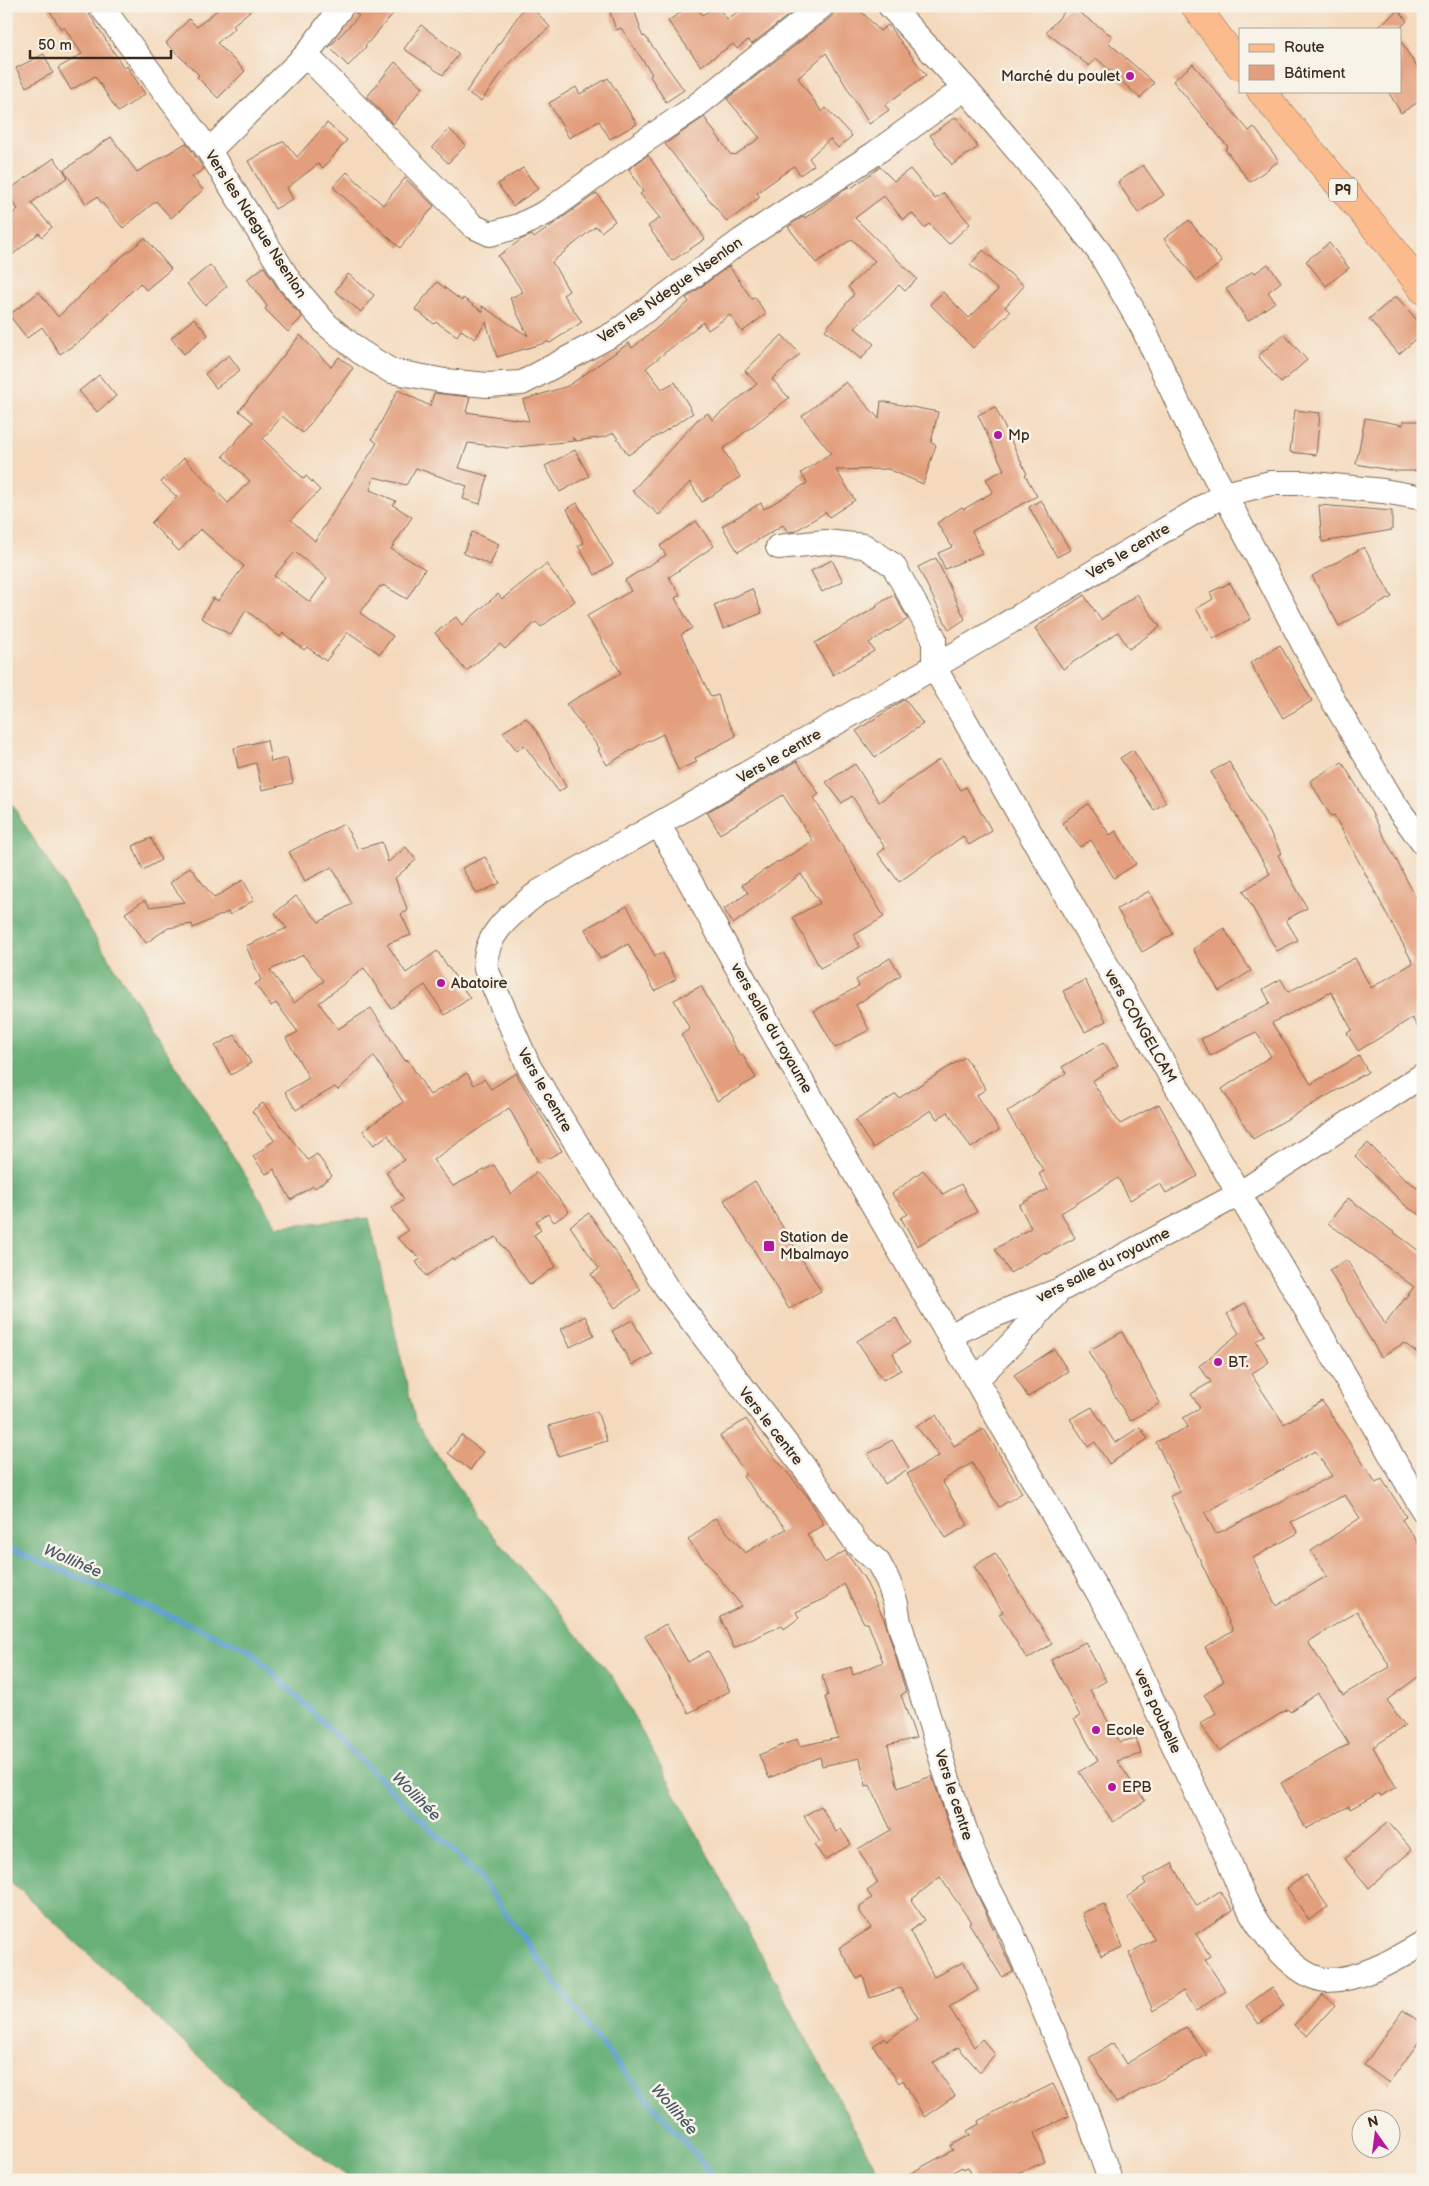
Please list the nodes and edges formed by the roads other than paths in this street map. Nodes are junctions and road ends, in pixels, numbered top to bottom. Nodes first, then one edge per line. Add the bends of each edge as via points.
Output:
1 (101, 6) edge
2 (342, 6) edge
3 (822, 6) edge
4 (890, 6) edge
5 (1195, 6) edge
6 (306, 55) junction
7 (1239, 65) edge
8 (965, 88) junction
9 (1262, 92) edge
10 (209, 151) junction
11 (1423, 290) edge
12 (1224, 494) junction
13 (1423, 498) edge
14 (778, 547) dead end
15 (934, 667) junction
16 (659, 825) junction
17 (1423, 843) edge
18 (1423, 1076) edge
19 (1239, 1194) junction
20 (1060, 1290) junction
21 (949, 1336) junction
22 (976, 1380) junction
23 (1423, 1510) edge
24 (1423, 1943) edge
25 (1110, 2180) edge

1 - 10 street, Vers les Ndegue Nsenlon
2 - 6 street
3 - 6 street via 691,110 547,212 519,226 490,234 472,226
4 - 8 street
5 - 7 main road
6 - 10 street
8 - 10 street, Vers les Ndegue Nsenlon via 874,154 742,240 615,333 522,382 486,385 391,370 359,351 326,325 290,282
8 - 12 street via 1100,253 1143,328
9 - 11 main road, P9
12 - 13 street, Vers le centre via 1271,483 1303,483
12 - 15 street, Vers le centre
12 - 17 street via 1334,702 1393,802
14 - 15 street via 825,542 864,546 893,565 934,638
15 - 16 street, Vers le centre
15 - 19 street, vers CONGELCAM
16 - 21 street, vers salle du royaume via 769,1025
16 - 25 street, Vers le centre via 539,892 514,912 489,941 486,969 529,1068 666,1288 806,1471 857,1544 878,1562 888,1581 969,1840 1086,2111
18 - 19 street
19 - 20 street, vers salle du royaume
19 - 23 street
20 - 21 street, vers salle du royaume
20 - 22 street
21 - 22 street, vers poubelle
22 - 24 street, vers poubelle via 1115,1622 1229,1861 1245,1902 1281,1953 1302,1971 1325,1980 1362,1974

